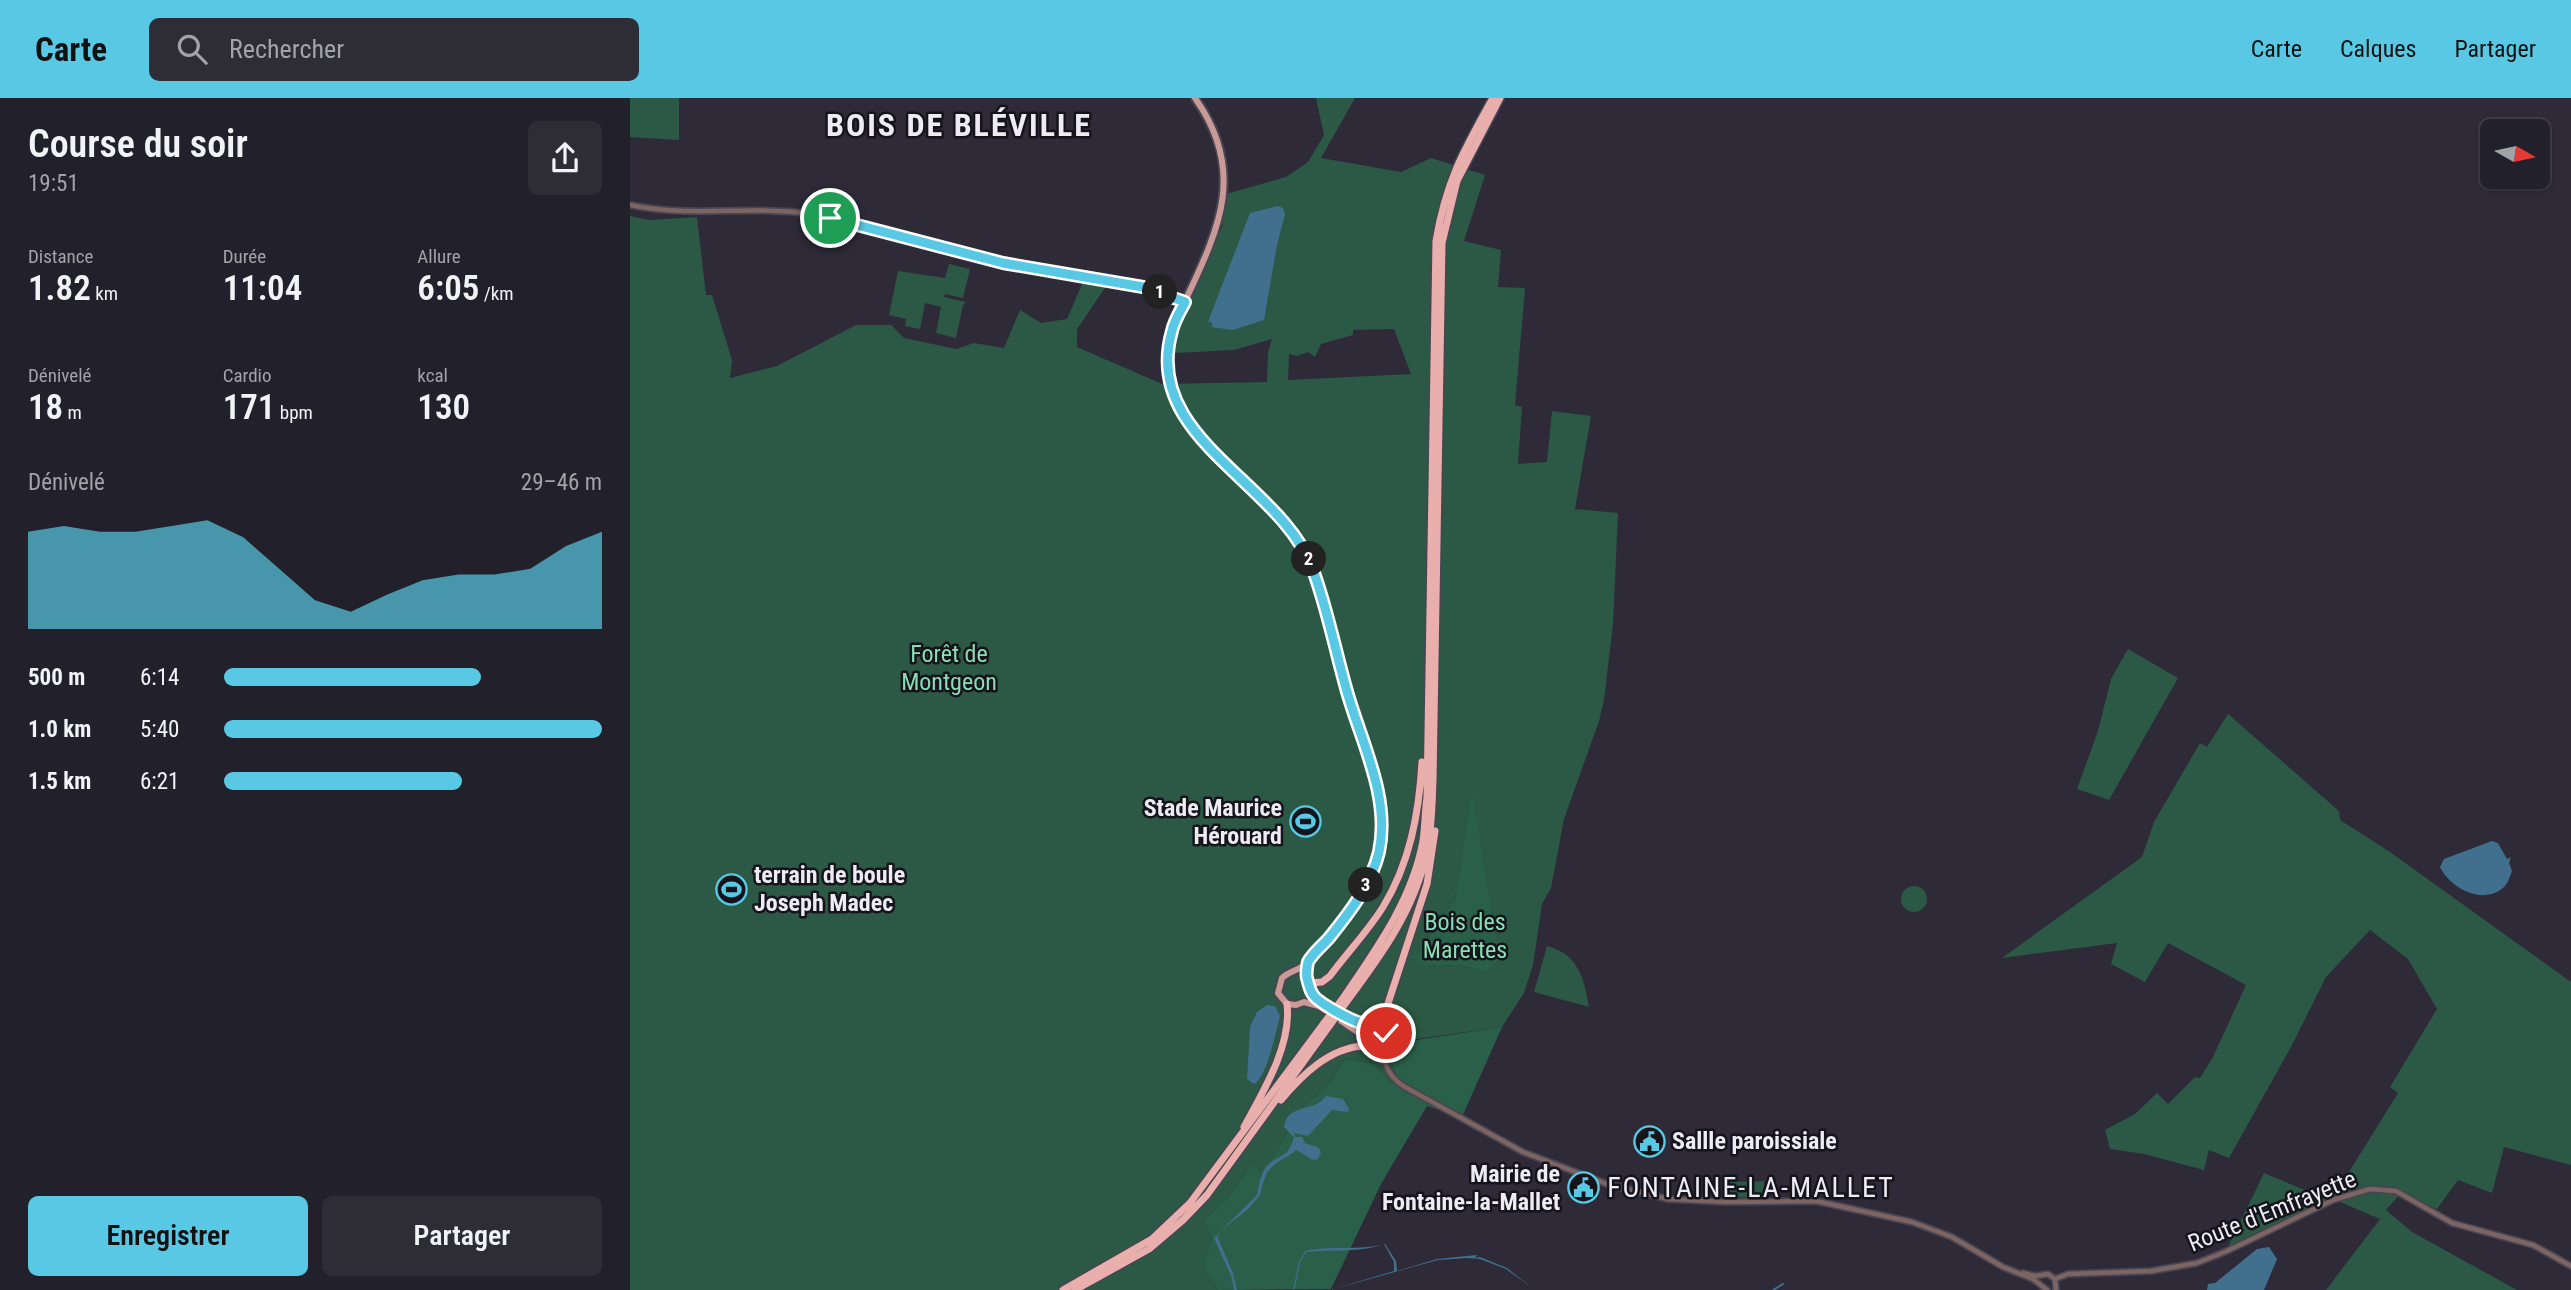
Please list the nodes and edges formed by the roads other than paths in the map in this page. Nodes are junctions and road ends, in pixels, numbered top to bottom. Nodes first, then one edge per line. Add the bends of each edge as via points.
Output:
1 (1195, 98) edge
2 (1493, 98) edge
3 (1500, 98) edge
4 (630, 205) edge
5 (1185, 302) junction
6 (1428, 671) junction
7 (1434, 721) junction
8 (1308, 962) junction
9 (1296, 972) junction
10 (1309, 984) junction
11 (1304, 1002) junction
12 (1343, 1002) junction
13 (1287, 1004) junction
14 (1327, 1024) junction
15 (1365, 1025) junction
16 (1381, 1025) junction
17 (1359, 1033) junction
18 (1382, 1046) junction
19 (1367, 1048) junction
20 (1385, 1063) junction
21 (1240, 1149) junction
22 (1227, 1156) junction
23 (2571, 1266) edge
24 (2015, 1272) junction
25 (2042, 1276) junction
26 (2054, 1279) junction
27 (2039, 1284) junction
28 (2055, 1288) edge
29 (1063, 1290) edge
30 (1075, 1290) edge
31 (2047, 1290) edge

1 - 5 main road via 1216,139 1224,189 1217,231
2 - 6 highway via 1455,167 1436,241
3 - 7 highway via 1457,181 1442,243
4 - 5 street via 669,212 812,214 1003,263 1143,287
5 - 8 main road via 1168,351 1174,398 1188,423 1276,512 1304,548 1379,791 1381,827 1373,869 1352,908
6 - 10 highway via 1420,797 1399,875 1383,908 1330,976
6 - 12 highway via 1423,841 1392,923
7 - 12 highway via 1431,828 1418,883 1396,932
7 - 16 highway via 1433,853
8 - 9 main road
8 - 10 main road
9 - 10 main road
9 - 13 main road via 1279,982 1278,993
10 - 11 main road
10 - 15 main road via 1317,999
11 - 13 main road
11 - 17 main road
12 - 14 highway, bridge
13 - 22 highway via 1274,1069
14 - 21 highway
14 - 22 highway
15 - 16 main road
15 - 17 main road
16 - 18 main road via 1387,1037
17 - 19 main road
18 - 19 main road
18 - 20 street
19 - 20 street
19 - 21 highway via 1340,1053 1305,1072
20 - 24 street via 1398,1083 1461,1119 1523,1152 1592,1179 1668,1199 1829,1203 1943,1233
21 - 30 highway via 1206,1195 1167,1235
22 - 29 highway via 1190,1203 1152,1238
23 - 26 street, Route d'Emfrayette via 2520,1241 2452,1223 2396,1191 2370,1189 2333,1200 2197,1263
24 - 25 street
24 - 27 street
25 - 26 street
25 - 27 street
26 - 28 street
27 - 31 street
28 - 31 street

